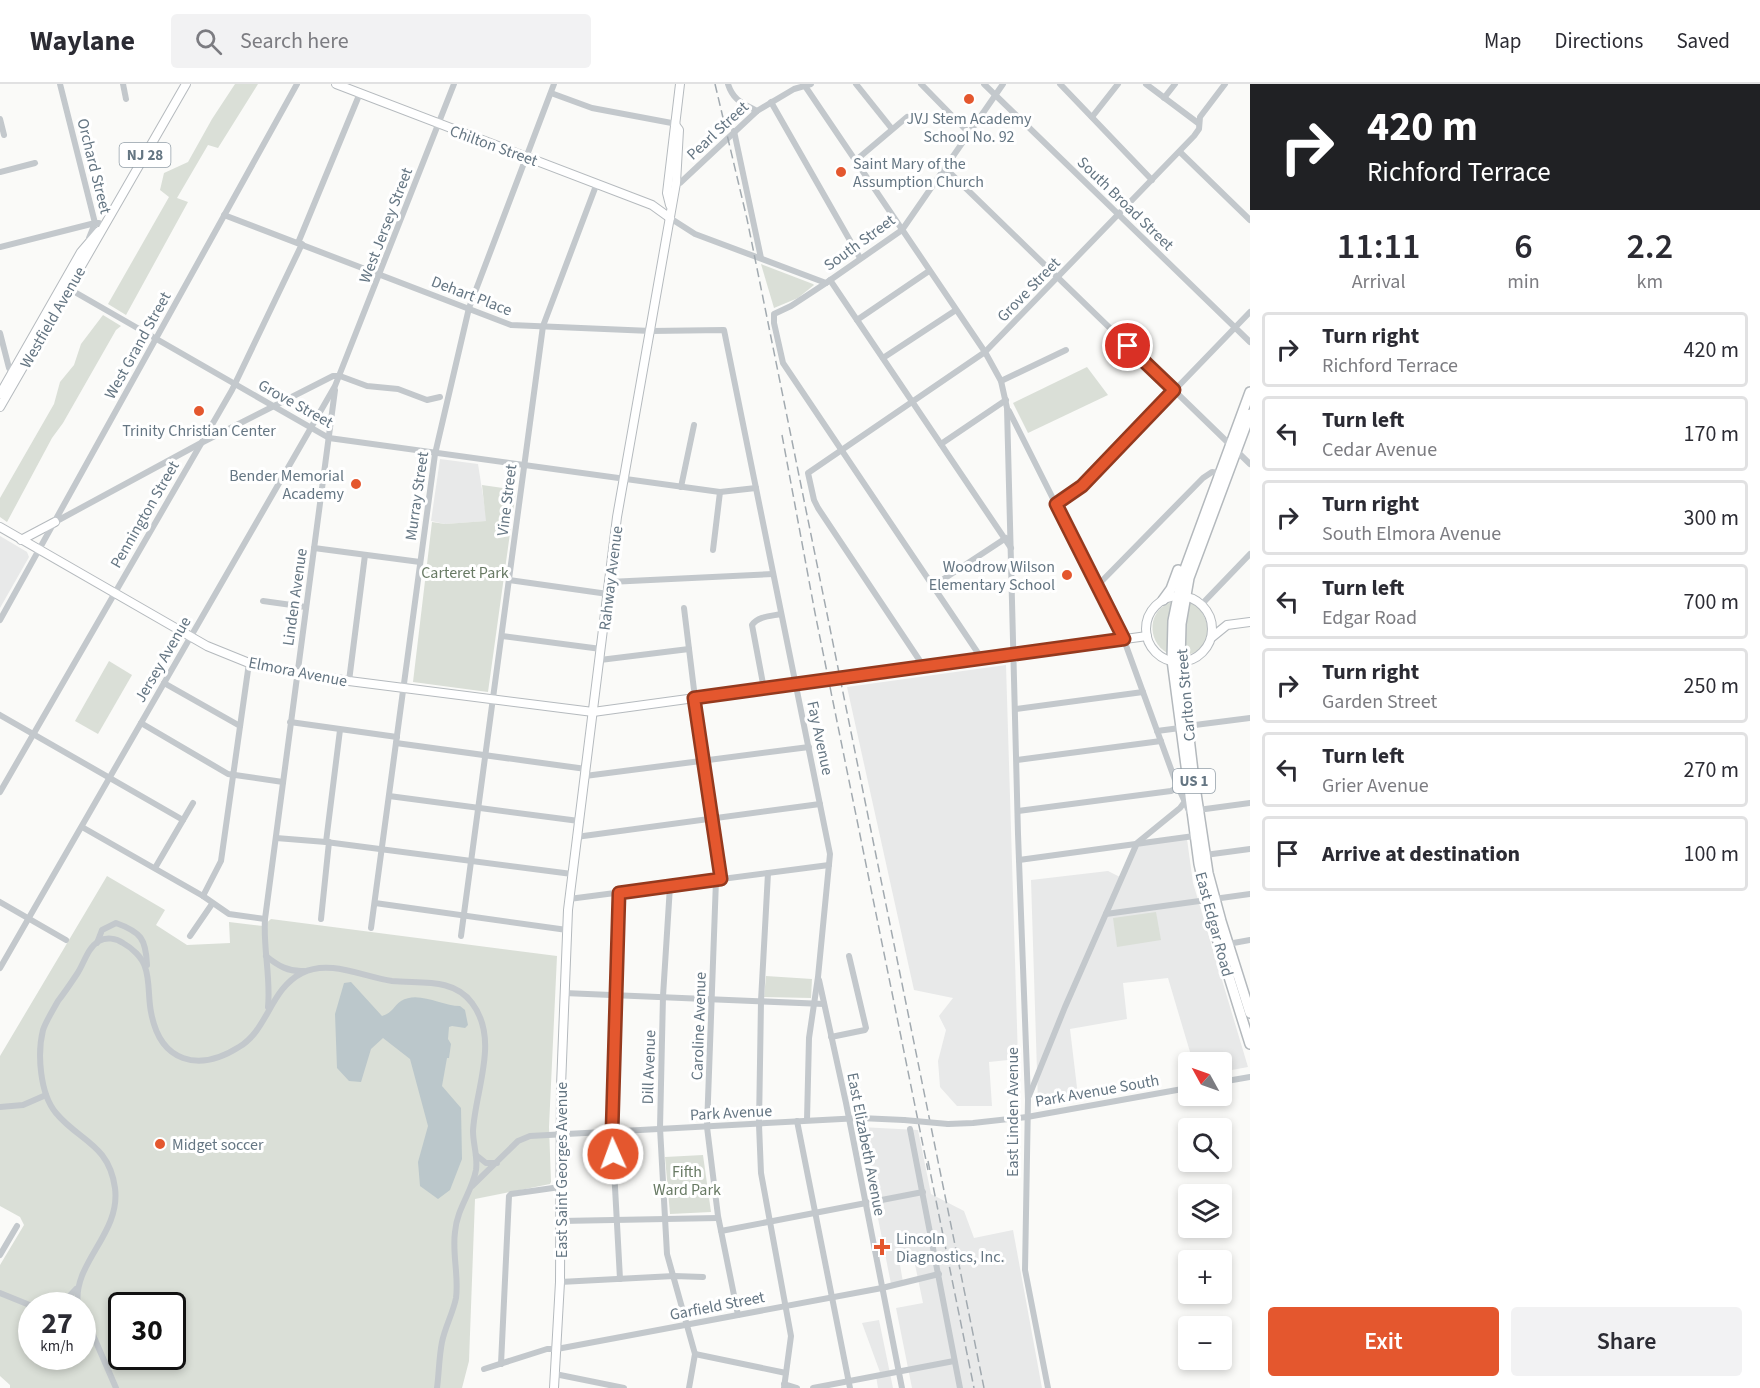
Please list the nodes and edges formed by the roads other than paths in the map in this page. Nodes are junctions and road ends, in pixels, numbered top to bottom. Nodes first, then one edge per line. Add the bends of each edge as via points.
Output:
1 (60, 84) edge
2 (123, 84) edge
3 (186, 84) edge
4 (297, 84) edge
5 (336, 84) edge
6 (454, 84) edge
7 (554, 84) edge
8 (680, 84) edge
9 (728, 84) edge
10 (856, 84) edge
11 (921, 84) edge
12 (984, 84) edge
13 (1003, 84) edge
14 (1060, 84) edge
15 (1118, 84) edge
16 (1146, 84) edge
17 (1175, 84) edge
18 (1225, 84) edge
19 (808, 85) edge
20 (360, 93) junction
21 (551, 93) junction
22 (996, 96) junction
23 (1164, 98) junction
24 (126, 99) dead end
25 (771, 102) junction
26 (756, 111) junction
27 (907, 117) dead end
28 (1092, 117) junction
29 (0, 119) edge
30 (1198, 123) junction
31 (438, 124) junction
32 (676, 125) junction
33 (892, 129) junction
34 (734, 131) junction
35 (970, 134) junction
36 (4, 135) dead end
37 (1180, 152) junction
38 (527, 156) junction
39 (671, 159) junction
40 (855, 161) junction
41 (35, 163) dead end
42 (946, 169) junction
43 (0, 172) edge
44 (1152, 180) junction
45 (597, 183) junction
46 (676, 183) junction
47 (653, 205) junction
48 (671, 206) junction
49 (224, 214) junction
50 (1119, 214) junction
51 (670, 218) junction
52 (1250, 220) edge
53 (95, 223) junction
54 (104, 226) junction
55 (902, 230) junction
56 (300, 243) junction
57 (0, 247) edge
58 (81, 252) junction
59 (761, 258) junction
60 (860, 258) junction
61 (929, 271) junction
62 (381, 274) junction
63 (1058, 278) junction
64 (828, 281) junction
65 (65, 287) junction
66 (469, 308) junction
67 (956, 310) junction
68 (1250, 312) edge
69 (857, 320) junction
70 (543, 326) junction
71 (1234, 327) junction
72 (724, 330) joint
73 (651, 331) junction
74 (0, 333) edge
75 (155, 339) junction
76 (1250, 342) edge
77 (1066, 350) dead end
78 (985, 352) junction
79 (882, 358) junction
80 (15, 374) junction
81 (340, 376) junction
82 (1000, 381) junction
83 (235, 384) junction
84 (335, 386) junction
85 (1174, 390) junction
86 (1250, 392) edge
87 (0, 394) edge
88 (440, 397) dead end
89 (1006, 400) junction
90 (913, 402) junction
91 (273, 406) junction
92 (0, 407) edge
93 (1007, 408) junction
94 (1250, 414) edge
95 (694, 425) dead end
96 (312, 429) junction
97 (329, 438) junction
98 (201, 443) junction
99 (941, 444) junction
100 (1233, 448) junction
101 (842, 450) junction
102 (435, 454) junction
103 (1250, 464) edge
104 (524, 465) junction
105 (1219, 473) junction
106 (624, 480) junction
107 (681, 487) junction
108 (756, 488) junction
109 (720, 492) junction
110 (1056, 504) junction
111 (55, 522) junction
112 (0, 527) edge
113 (1011, 534) junction
114 (1005, 538) junction
115 (21, 540) junction
116 (1192, 545) junction
117 (314, 548) junction
118 (1012, 549) junction
119 (40, 550) junction
120 (713, 550) dead end
121 (1250, 554) edge
122 (366, 555) junction
123 (420, 562) junction
124 (773, 574) junction
125 (509, 580) junction
126 (609, 582) junction
127 (933, 586) junction
128 (1097, 586) junction
129 (114, 593) junction
130 (608, 594) junction
131 (1181, 596) junction
132 (1163, 600) junction
133 (262, 601) dead end
134 (1202, 605) junction
135 (306, 607) junction
136 (684, 608) dead end
137 (781, 614) junction
138 (1208, 614) junction
139 (0, 620) edge
140 (1250, 622) edge
141 (1227, 626) junction
142 (502, 636) junction
143 (1147, 636) junction
144 (191, 637) junction
145 (1211, 638) junction
146 (1124, 639) junction
147 (601, 649) junction
148 (689, 649) junction
149 (1014, 655) junction
150 (982, 659) junction
151 (600, 660) junction
152 (1176, 661) junction
153 (249, 663) junction
154 (924, 667) junction
155 (296, 673) junction
156 (349, 681) junction
157 (164, 683) junction
158 (795, 684) junction
159 (403, 688) junction
160 (764, 688) junction
161 (1143, 692) junction
162 (694, 698) junction
163 (494, 700) junction
164 (1016, 709) junction
165 (593, 712) junction
166 (0, 715) edge
167 (1250, 718) edge
168 (290, 722) junction
169 (141, 723) junction
170 (240, 726) junction
171 (1183, 727) junction
172 (340, 730) junction
173 (1157, 731) junction
174 (33, 734) junction
175 (397, 740) junction
176 (1161, 741) junction
177 (809, 747) junction
178 (486, 755) junction
179 (704, 760) junction
180 (1017, 760) junction
181 (585, 772) junction
182 (233, 775) junction
183 (1186, 777) junction
184 (110, 778) junction
185 (283, 782) junction
186 (1177, 789) junction
187 (0, 792) edge
188 (389, 796) junction
189 (1187, 798) junction
190 (193, 803) dead end
191 (820, 804) junction
192 (1250, 804) edge
193 (479, 808) junction
194 (1180, 808) junction
195 (1018, 811) junction
196 (1195, 813) junction
197 (183, 820) junction
198 (712, 820) junction
199 (579, 821) junction
200 (81, 827) junction
201 (1194, 836) junction
202 (276, 837) junction
203 (576, 837) junction
204 (327, 842) junction
205 (1137, 843) junction
206 (382, 849) junction
207 (1250, 849) edge
208 (1205, 855) junction
209 (1019, 860) junction
210 (471, 861) junction
211 (829, 865) junction
212 (155, 868) junction
213 (768, 873) junction
214 (572, 874) junction
215 (719, 879) junction
216 (670, 886) junction
217 (619, 893) junction
218 (1250, 894) edge
219 (203, 896) junction
220 (569, 899) junction
221 (1210, 900) junction
222 (0, 902) edge
223 (375, 903) junction
224 (212, 904) junction
225 (1106, 914) junction
226 (464, 915) junction
227 (29, 918) junction
228 (321, 919) dead end
229 (265, 920) junction
230 (371, 928) dead end
231 (567, 930) junction
232 (190, 936) dead end
233 (461, 936) dead end
234 (66, 940) dead end
235 (1250, 940) edge
236 (97, 943) junction
237 (1228, 944) junction
238 (566, 952) joint
239 (267, 956) junction
240 (849, 956) dead end
241 (0, 968) edge
242 (147, 969) junction
243 (305, 971) junction
244 (818, 977) junction
245 (1246, 986) edge
246 (564, 993) junction
247 (615, 996) junction
248 (663, 996) junction
249 (712, 999) junction
250 (761, 1002) junction
251 (813, 1003) junction
252 (824, 1004) junction
253 (267, 1011) junction
254 (1250, 1013) edge
255 (831, 1036) junction
256 (1250, 1044) edge
257 (1250, 1077) edge
258 (1232, 1080) edge
259 (1178, 1090) edge
260 (46, 1095) junction
261 (1028, 1100) junction
262 (0, 1107) edge
263 (1027, 1117) junction
264 (848, 1119) junction
265 (807, 1120) junction
266 (904, 1120) joint
267 (797, 1121) junction
268 (759, 1124) junction
269 (707, 1127) junction
270 (660, 1129) junction
271 (910, 1130) dead end
272 (612, 1132) junction
273 (560, 1134) junction
274 (476, 1155) junction
275 (498, 1163) junction
276 (560, 1187) junction
277 (470, 1188) junction
278 (923, 1192) junction
279 (864, 1202) junction
280 (815, 1212) junction
281 (718, 1218) junction
282 (665, 1219) junction
283 (616, 1220) junction
284 (561, 1221) junction
285 (770, 1222) junction
286 (17, 1226) dead end
287 (721, 1231) junction
288 (0, 1255) edge
289 (939, 1274) junction
290 (674, 1276) junction
291 (703, 1277) dead end
292 (620, 1279) junction
293 (80, 1280) junction
294 (560, 1282) junction
295 (884, 1287) junction
296 (73, 1292) edge
297 (77, 1292) edge
298 (0, 1293) edge
299 (832, 1297) junction
300 (18, 1300) edge
301 (786, 1306) junction
302 (738, 1315) junction
303 (688, 1324) junction
304 (96, 1342) edge
305 (557, 1349) junction
306 (695, 1354) junction
307 (954, 1360) junction
308 (501, 1364) junction
309 (484, 1369) dead end
310 (898, 1372) junction
311 (786, 1373) junction
312 (555, 1374) junction
313 (849, 1385) edge
314 (784, 1386) edge
315 (116, 1388) edge
316 (437, 1388) edge
317 (554, 1388) edge
318 (624, 1388) edge
319 (689, 1388) edge
320 (797, 1388) edge
321 (813, 1388) edge
322 (902, 1388) edge
323 (960, 1388) edge
324 (1048, 1388) edge

1 - 53 street, Orchard Street
2 - 24 street
3 - 54 main road, Westfield Avenue / NJ 28
4 - 49 street, West Grand Street
5 - 20 main road, Chilton Street
6 - 31 street, West Jersey Street
7 - 21 street, Murray Street
8 - 32 main road, Rahway Avenue
9 - 26 street via 737,101
10 - 33 street
11 - 35 street
12 - 22 street, South Broad Street
13 - 22 street, South Street
14 - 28 street
15 - 28 street
16 - 23 street
17 - 23 street
18 - 30 street, Grove Street
19 - 25 street, Pearl Street
19 - 40 street
20 - 31 main road, Chilton Street
20 - 56 street, Pennington Street
21 - 32 street via 592,108
21 - 38 street, Murray Street
22 - 35 street, South Street
22 - 50 street, South Broad Street
23 - 30 street
25 - 26 street, Pearl Street
25 - 60 street
26 - 34 street, Pearl Street
27 - 33 street
28 - 44 street
29 - 36 street
30 - 37 street, Grove Street via 1198,132
31 - 38 main road, Chilton Street
31 - 62 street, West Jersey Street
32 - 39 main road, Rahway Avenue
32 - 46 main road, Rahway Avenue
33 - 40 street
34 - 46 street, Pearl Street
34 - 59 street
35 - 42 street, South Street
37 - 44 street, Grove Street
37 - 52 street
38 - 45 main road, Chilton Street
38 - 66 street, Murray Street
39 - 46 main road via 672,179
39 - 48 main road, Rahway Avenue via 667,193
40 - 55 street
41 - 43 street
42 - 55 street, South Street
42 - 63 street
44 - 50 street, Grove Street
45 - 47 main road, Chilton Street
45 - 70 street, Vine Street
46 - 48 main road, Rahway Avenue
47 - 48 main road, Chilton Street
47 - 51 main road, Chilton Street
48 - 51 main road, Rahway Avenue
49 - 56 street, Dehart Place
49 - 75 street, West Grand Street
50 - 63 street, Grove Street
50 - 71 street, South Broad Street
51 - 59 street, South Street via 695,234
51 - 73 main road, Rahway Avenue
53 - 54 street
53 - 57 street
53 - 58 street, Orchard Street
54 - 58 main road, Westfield Avenue / NJ 28
54 - 65 main road, Westfield Avenue / NJ 28
55 - 60 street, South Street
55 - 61 street
56 - 62 street, Dehart Place
56 - 83 street, Pennington Street
58 - 65 main road, Westfield Avenue / NJ 28
59 - 64 street, South Street
60 - 64 street, South Street
61 - 67 street
61 - 69 street
62 - 66 street, Dehart Place
62 - 81 street, West Jersey Street
63 - 78 street, Grove Street
63 - 85 street
64 - 69 street
64 - 101 street via 773,316 783,363
65 - 75 street, Grove Street
65 - 80 main road, Westfield Avenue / NJ 28
66 - 70 street, Dehart Place via 511,325
66 - 102 street, Murray Street
67 - 78 street
67 - 79 street
68 - 71 street
69 - 79 street
70 - 73 street, Dehart Place
70 - 104 street, Vine Street
71 - 76 street, South Broad Street
71 - 85 street
72 - 73 street, Dehart Place
72 - 108 street, Fay Avenue
73 - 106 main road, Rahway Avenue
74 - 80 street via 9,368
75 - 83 street, Grove Street
75 - 111 street, West Grand Street
77 - 82 street
78 - 82 street
78 - 90 street, Grove Street
79 - 90 street
80 - 87 main road, Westfield Avenue / NJ 28
80 - 92 main road, Westfield Avenue / NJ 28
81 - 84 street, Jersey Avenue
81 - 88 street via 367,386 398,388 427,400
81 - 91 street via 329,377
82 - 89 street
83 - 91 street, Grove Street
83 - 98 street, Pennington Street
84 - 96 street, Jersey Avenue
84 - 97 street, Linden Avenue
85 - 100 street
85 - 110 street via 1082,486
86 - 100 highway, US 1
89 - 93 street
89 - 99 street
90 - 99 street
90 - 101 street, Grove Street
91 - 96 street, Grove Street
91 - 98 street
93 - 110 street
93 - 113 street, East Linden Avenue
94 - 100 highway, US 1
95 - 107 street
96 - 97 street, Grove Street
96 - 144 street, Jersey Avenue
97 - 102 street, Grove Street
97 - 117 street, Linden Avenue
98 - 111 street
98 - 129 street, Pennington Street
99 - 114 street
100 - 103 street
100 - 105 highway, US 1
100 - 131 highway, US 1
101 - 127 street
101 - 154 street, Grove Street via 808,473 814,500
102 - 104 street, Grove Street
102 - 123 street, Murray Street
104 - 106 street, Grove Street
104 - 125 street, Vine Street
105 - 116 highway, US 1
105 - 128 street via 1212,472 1203,478
106 - 107 street, Grove Street
106 - 126 main road, Rahway Avenue
107 - 109 street, Grove Street
108 - 109 street, Grove Street
108 - 124 street, Fay Avenue
109 - 120 street
110 - 128 street
111 - 115 main road
111 - 119 street, West Grand Street
112 - 115 main road, Elmora Avenue
113 - 114 street
113 - 118 street, East Linden Avenue
114 - 118 street
114 - 127 street
115 - 119 main road, Elmora Avenue
116 - 131 highway, US 1
116 - 132 highway
117 - 122 street
117 - 135 street, Linden Avenue
118 - 149 street, East Linden Avenue
119 - 129 main road, Elmora Avenue
119 - 139 street, West Grand Street
121 - 134 street
122 - 123 street
122 - 156 street
123 - 159 street, Murray Street
124 - 126 street
124 - 137 street, Fay Avenue
125 - 130 street
125 - 142 street, Vine Street
126 - 130 main road, Rahway Avenue
127 - 150 street
128 - 146 street
129 - 144 main road, Elmora Avenue
129 - 174 street, Pennington Street
130 - 147 main road, Rahway Avenue
131 - 132 main road
131 - 134 main road
131 - 152 highway, Carlton Street / US 1
132 - 143 main road via 1149,615
133 - 135 street
134 - 138 main road
135 - 155 street, Linden Avenue
136 - 148 street, Caroline Avenue
137 - 158 street, Fay Avenue
137 - 160 street via 760,618 752,625
138 - 141 main road
138 - 145 main road
140 - 141 main road
141 - 145 main road
142 - 147 street
142 - 163 street, Vine Street
143 - 146 main road, Elmora Avenue
143 - 152 main road via 1154,651
144 - 153 main road, Elmora Avenue
144 - 157 street, Jersey Avenue
145 - 152 main road via 1200,653
146 - 149 main road, Elmora Avenue
146 - 161 street
147 - 151 main road, Rahway Avenue
148 - 151 street
148 - 162 street, Caroline Avenue
149 - 150 main road, Elmora Avenue
149 - 164 street, East Linden Avenue
150 - 154 main road, Elmora Avenue
151 - 165 main road, Rahway Avenue
152 - 171 highway, Carlton Street / US 1
153 - 155 main road, Elmora Avenue
153 - 170 street
154 - 158 main road, Elmora Avenue
155 - 156 main road, Elmora Avenue
155 - 168 street, Linden Avenue
156 - 159 main road, Elmora Avenue
157 - 169 street, Jersey Avenue
157 - 170 street
158 - 160 main road, Elmora Avenue
158 - 177 street, Fay Avenue
159 - 163 main road, Elmora Avenue
159 - 175 street, Murray Street
160 - 162 main road, Elmora Avenue
161 - 164 street
161 - 173 street
162 - 165 main road, Elmora Avenue
162 - 179 street, Caroline Avenue
163 - 165 main road, Elmora Avenue
163 - 178 street, Vine Street
164 - 180 street, East Linden Avenue
165 - 181 main road, Rahway Avenue
166 - 174 street
167 - 171 street
168 - 172 street
168 - 185 street, Linden Avenue
169 - 182 street
169 - 184 street, Jersey Avenue
170 - 182 street
171 - 173 street
171 - 183 highway, US 1
171 - 196 highway, Carlton Street / US 1
172 - 175 street
172 - 204 street
173 - 176 street
174 - 184 street
174 - 187 street, Pennington Street
175 - 178 street
175 - 188 street, Murray Street
176 - 180 street
176 - 186 street
177 - 179 street
177 - 191 street, Fay Avenue
178 - 181 street
178 - 193 street, Vine Street
179 - 181 street
179 - 198 street, Caroline Avenue
180 - 195 street, East Linden Avenue
181 - 199 main road, Rahway Avenue
182 - 185 street
182 - 219 street via 222,861
183 - 186 street
183 - 189 highway, US 1
184 - 197 street
184 - 200 street, Jersey Avenue
185 - 202 street, Linden Avenue
186 - 189 street
186 - 194 street
186 - 195 street
188 - 193 street
188 - 206 street, Murray Street
189 - 194 street
189 - 196 highway, US 1
190 - 197 street
191 - 198 street
191 - 211 street, Fay Avenue
192 - 196 street
193 - 199 street
193 - 210 street, Vine Street
194 - 196 street
194 - 205 street
195 - 209 street, East Linden Avenue
196 - 201 highway, US 1
196 - 208 highway, Carlton Street / US 1
197 - 212 street
198 - 203 street
198 - 215 street, Caroline Avenue
199 - 203 main road, Rahway Avenue
200 - 212 street
200 - 227 street, Jersey Avenue
201 - 205 street
201 - 221 highway, East Edgar Road / US 1
202 - 204 street
202 - 229 street, Linden Avenue
203 - 214 main road, Rahway Avenue
204 - 206 street
204 - 228 street
205 - 209 street
205 - 225 street
206 - 210 street
206 - 223 street, Murray Street
207 - 208 street
208 - 221 highway, Carlton Street / US 1
209 - 261 street, East Linden Avenue
210 - 214 street
210 - 226 street, Vine Street
211 - 213 street
211 - 244 street, Fay Avenue
212 - 219 street
213 - 215 street
213 - 250 street
214 - 220 main road, Rahway Avenue
215 - 216 street
215 - 249 street, Caroline Avenue
216 - 217 street
216 - 248 street, Dill Avenue
217 - 220 street
217 - 247 street
218 - 221 street
219 - 224 street
220 - 231 main road, Rahway Avenue
221 - 225 street
221 - 237 highway, East Edgar Road / US 1
221 - 256 highway, East Edgar Road / US 1
222 - 227 street
223 - 226 street
223 - 230 street, Murray Street
224 - 229 street via 229,914
224 - 232 street
225 - 261 street
226 - 231 street
226 - 233 street, Vine Street
227 - 234 street
227 - 241 street, Jersey Avenue
229 - 239 street, Linden Avenue
231 - 238 main road, Rahway Avenue
235 - 237 street
236 - 242 street via 111,938 121,941
236 - 242 street via 102,930 116,923 133,929 143,939
236 - 260 street via 89,950 43,1030 40,1054
237 - 245 highway, East Edgar Road / US 1
238 - 246 main road, East Saint Georges Avenue
239 - 243 street via 276,965
239 - 253 street, Linden Avenue
240 - 255 street via 866,1028
242 - 253 street via 157,1033 169,1050 186,1060 205,1062 243,1045
243 - 253 street via 287,983
243 - 274 street via 339,968 392,981 441,984 465,995 479,1017 484,1049 474,1126
244 - 251 street, Fay Avenue
244 - 252 street, East Elizabeth Avenue
245 - 254 highway, East Edgar Road / US 1
246 - 247 street
246 - 273 main road, East Saint Georges Avenue
247 - 248 street
247 - 272 street
248 - 249 street
248 - 270 street, Dill Avenue
249 - 250 street
249 - 269 street, Caroline Avenue
250 - 251 street
250 - 268 street
251 - 252 street
251 - 265 street, Fay Avenue
252 - 255 street, East Elizabeth Avenue
255 - 264 street, East Elizabeth Avenue
257 - 258 street
259 - 263 street, Park Avenue South
260 - 262 street via 23,1105
260 - 293 street via 55,1113 103,1156 115,1188 112,1218
261 - 263 street, East Linden Avenue
263 - 266 street, Park Avenue South, bridge via 973,1124
263 - 324 street, East Linden Avenue via 1025,1270
264 - 265 street, Park Avenue
264 - 266 street, Park Avenue
264 - 279 street, East Elizabeth Avenue
265 - 267 street, Park Avenue
267 - 268 street, Park Avenue
267 - 280 street
268 - 269 street, Park Avenue
268 - 285 street via 761,1173
269 - 270 street, Park Avenue
269 - 281 street, Caroline Avenue
270 - 272 street, Park Avenue
270 - 282 street, Dill Avenue
271 - 278 street
272 - 273 street, Park Avenue
272 - 283 street
273 - 275 street, Park Avenue via 524,1138
273 - 276 main road, East Saint Georges Avenue
274 - 275 street via 486,1163
274 - 277 street
275 - 277 street, Park Avenue
276 - 284 main road, East Saint Georges Avenue
276 - 308 street via 508,1196
277 - 316 street via 454,1234 456,1300 442,1343
278 - 279 street
278 - 289 street
279 - 280 street
279 - 295 street, East Elizabeth Avenue
280 - 285 street
280 - 299 street
281 - 282 street
281 - 287 street, Caroline Avenue
282 - 283 street
282 - 290 street, Dill Avenue
283 - 284 street
283 - 292 street
284 - 294 main road, East Saint Georges Avenue
285 - 287 street
285 - 301 street
286 - 288 street
287 - 302 street, Caroline Avenue
289 - 295 street, Garfield Street
289 - 307 street
290 - 291 street
290 - 292 street
290 - 303 street, Dill Avenue
292 - 294 street
293 - 296 street
293 - 297 street
294 - 305 main road, East Saint Georges Avenue
295 - 299 street, Garfield Street
295 - 310 street, East Elizabeth Avenue
298 - 300 street
299 - 301 street, Garfield Street
299 - 313 street
301 - 302 street, Garfield Street
301 - 311 street via 791,1336
302 - 303 street, Garfield Street
303 - 305 street, Garfield Street
303 - 306 street, Dill Avenue
304 - 315 street
305 - 308 street, Garfield Street
305 - 312 main road, East Saint Georges Avenue
306 - 311 street
306 - 319 street, Dill Avenue
307 - 310 street
307 - 323 street
308 - 309 street, Garfield Street
310 - 313 street
310 - 322 street, East Elizabeth Avenue
311 - 314 street
312 - 317 main road, East Saint Georges Avenue
312 - 318 street
313 - 321 street
314 - 320 street

